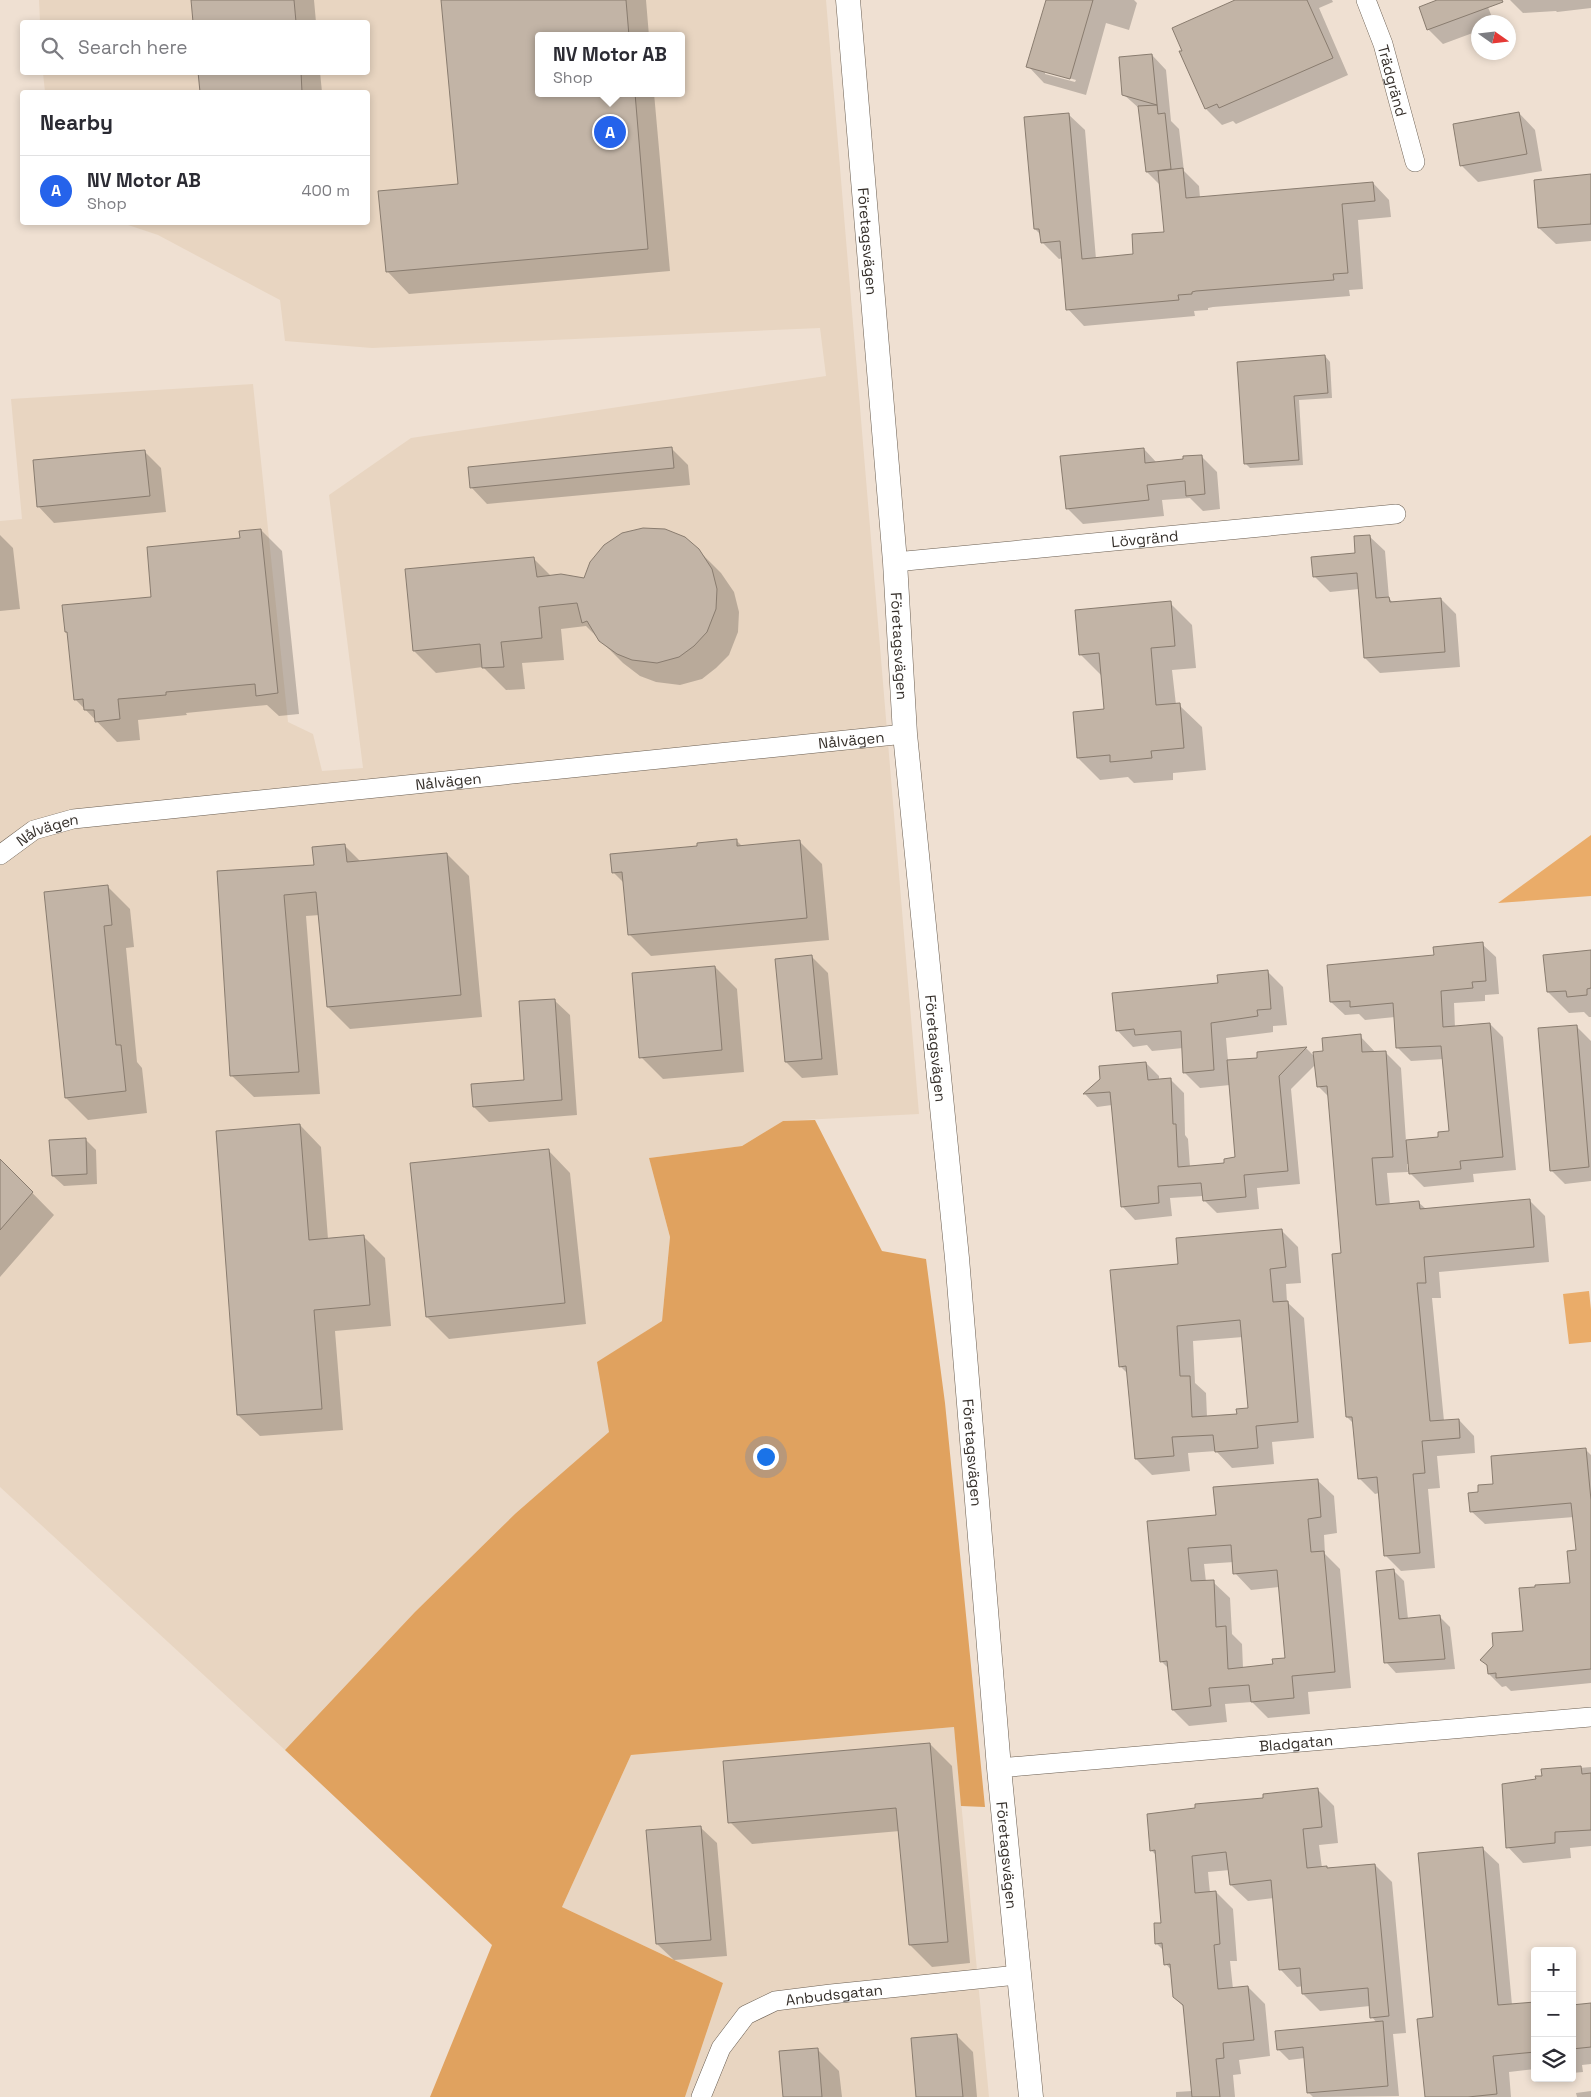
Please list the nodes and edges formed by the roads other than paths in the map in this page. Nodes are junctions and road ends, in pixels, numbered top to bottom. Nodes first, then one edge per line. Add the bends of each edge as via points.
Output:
1 (848, 0) edge
2 (1366, 0) edge
3 (1415, 162) dead end
4 (1396, 514) dead end
5 (895, 562) junction
6 (905, 734) junction
7 (0, 854) edge
8 (1591, 1717) edge
9 (999, 1768) junction
10 (1018, 1975) junction
11 (701, 2097) edge
12 (1031, 2097) edge

1 - 5 street, Företagsvägen
2 - 3 street, Trädgränd via 1383,44
4 - 5 street, Lövgränd
5 - 6 street, Företagsvägen
6 - 7 street, Nålvägen via 73,819 34,830
6 - 9 street, Företagsvägen via 956,1248
8 - 9 street, Bladgatan
9 - 10 street, Företagsvägen
10 - 11 street, Anbudsgatan via 775,2001 746,2015 721,2048
10 - 12 street, Företagsvägen

